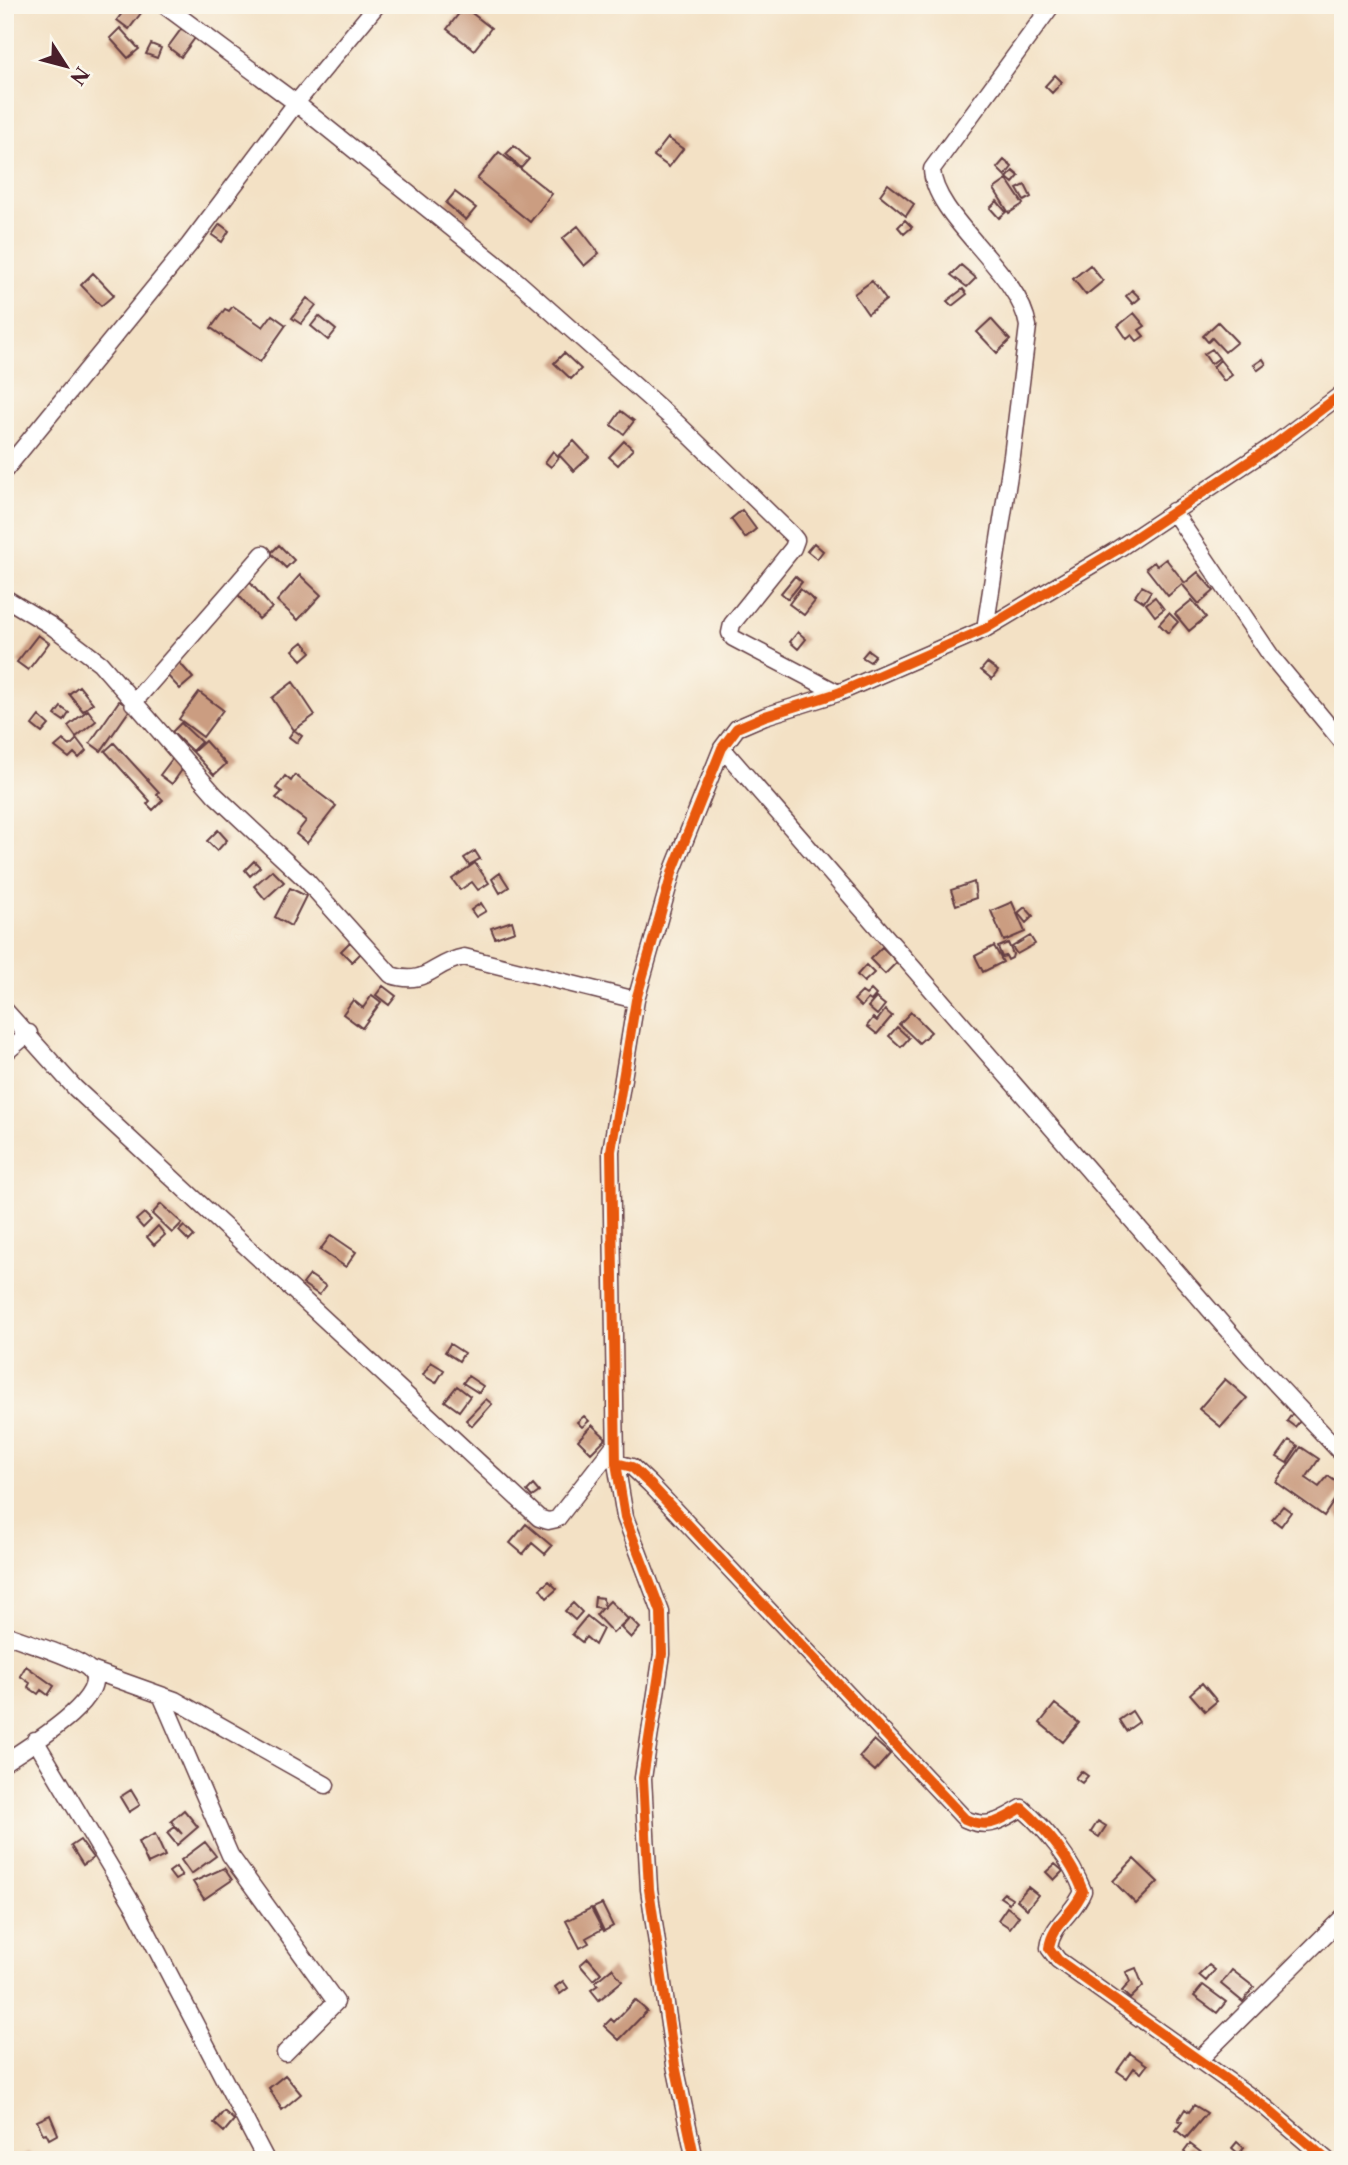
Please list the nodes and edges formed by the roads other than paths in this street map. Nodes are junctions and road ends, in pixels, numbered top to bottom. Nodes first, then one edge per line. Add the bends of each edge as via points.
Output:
1 (164, 5) edge
2 (377, 5) edge
3 (1052, 5) edge
4 (296, 103) junction
5 (1343, 393) edge
6 (5, 470) edge
7 (1173, 511) junction
8 (263, 554) dead end
9 (5, 598) edge
10 (985, 629) junction
11 (838, 693) junction
12 (133, 703) junction
13 (1343, 743) edge
14 (722, 748) junction
15 (636, 1000) junction
16 (5, 1010) edge
17 (29, 1032) junction
18 (5, 1053) edge
19 (616, 1443) junction
20 (1343, 1455) edge
21 (616, 1463) junction
22 (5, 1634) edge
23 (91, 1670) junction
24 (161, 1695) junction
25 (36, 1740) junction
26 (5, 1762) edge
27 (326, 1785) dead end
28 (1343, 1917) edge
29 (285, 2053) dead end
30 (1198, 2061) junction
31 (266, 2160) edge
32 (695, 2160) edge
33 (1327, 2160) edge

1 - 4 street
2 - 4 street
3 - 10 street via 933,169 933,182 1026,309 1028,326
4 - 6 street via 189,245
4 - 11 street via 510,275 677,423 792,535 796,540 793,548 732,624 730,634
5 - 7 street
7 - 10 street
7 - 13 street via 1271,656
8 - 12 street
9 - 12 street via 100,663
10 - 11 street
11 - 14 street via 746,724 729,736
12 - 15 street via 215,794 306,880 391,975 408,981 464,957
14 - 15 street via 673,870
14 - 20 street via 1250,1356
15 - 19 street via 611,1151
16 - 17 street
17 - 18 street
17 - 19 street via 75,1088 539,1518 557,1518
19 - 21 street
21 - 30 street via 632,1467 651,1485 965,1819 979,1825 995,1824 1022,1808 1037,1821 1076,1873 1083,1891 1051,1935 1049,1948 1086,1982
21 - 32 street via 625,1517 661,1612 662,1654 643,1778 649,1889 675,2065
22 - 23 street
23 - 24 street
23 - 25 street via 95,1681 92,1695
24 - 27 street
24 - 29 street via 230,1855 336,2002
25 - 26 street
25 - 31 street via 136,1910
28 - 30 street
30 - 33 street via 1265,2107

